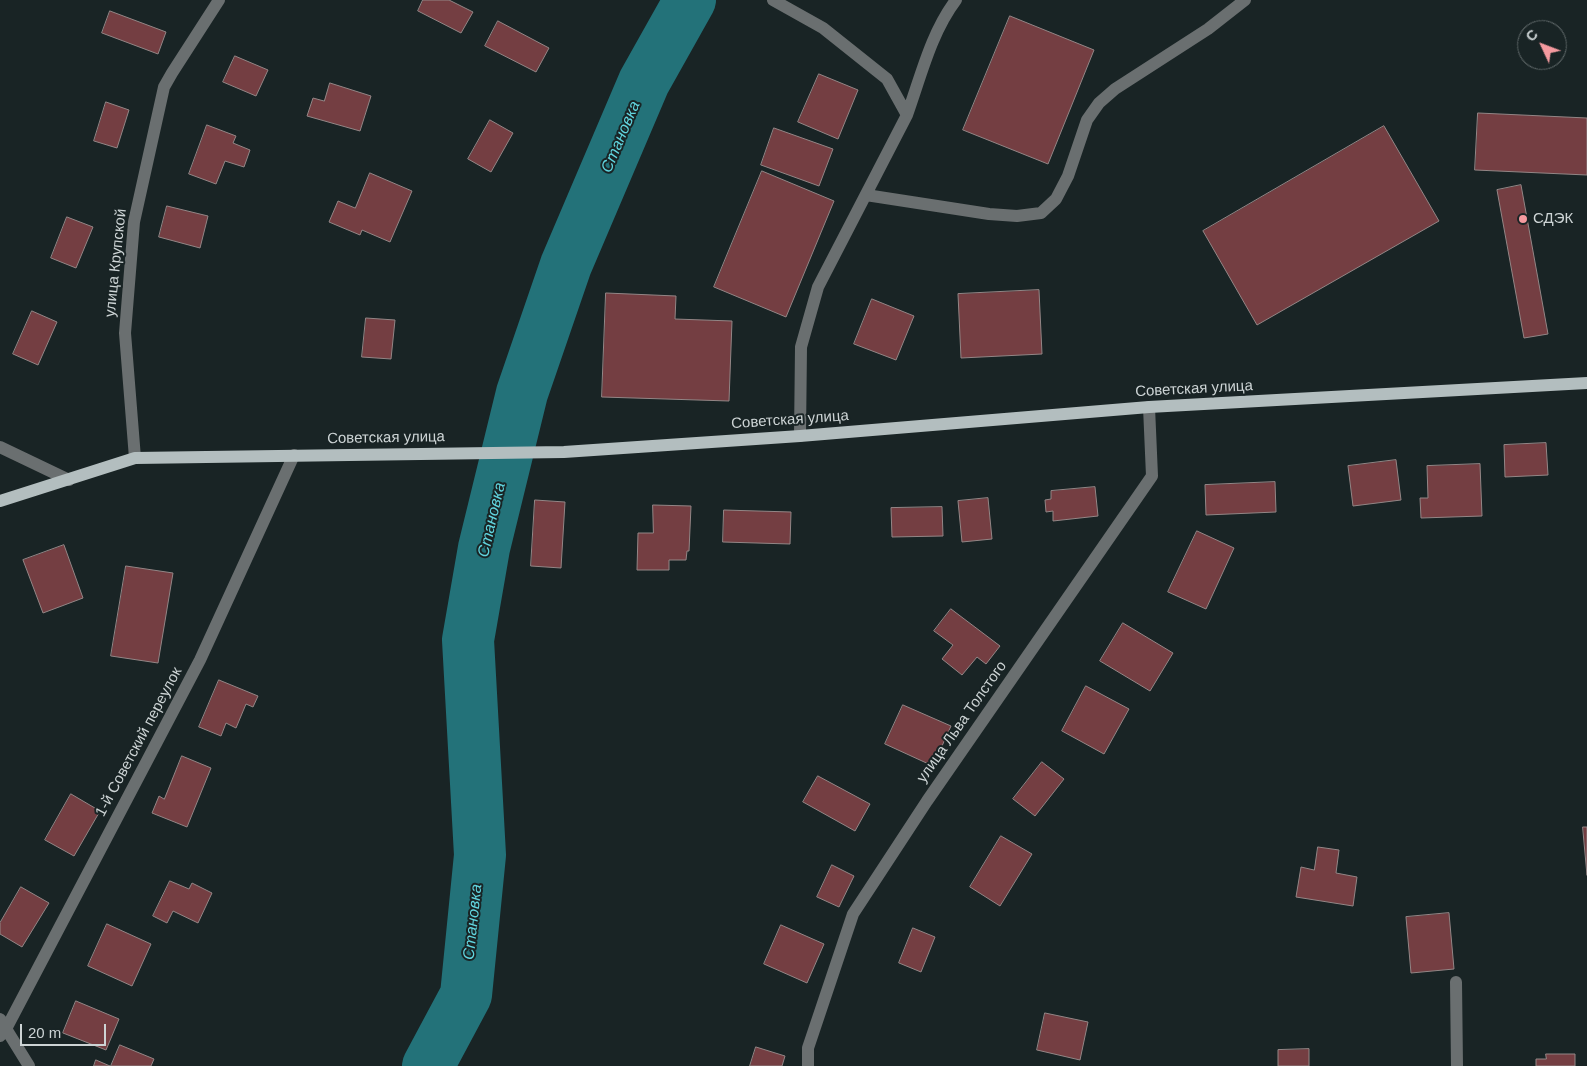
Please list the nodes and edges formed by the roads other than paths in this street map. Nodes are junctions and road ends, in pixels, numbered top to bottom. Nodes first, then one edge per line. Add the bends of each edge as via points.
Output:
1 (219, 0) edge
2 (773, 0) edge
3 (956, 0) edge
4 (1239, 1) edge
5 (907, 115) junction
6 (866, 195) junction
7 (1587, 383) edge
8 (1149, 408) junction
9 (800, 436) junction
10 (0, 447) edge
11 (294, 456) junction
12 (135, 458) junction
13 (69, 480) junction
14 (0, 501) edge
15 (1456, 982) dead end
16 (2, 1028) edge
17 (30, 1066) edge
18 (808, 1066) edge
19 (1457, 1066) edge

1 - 12 street, улица Крупской via 164,87 134,222 125,333
2 - 5 street via 822,28 887,80
3 - 5 street via 946,12 930,48
4 - 6 street via 1208,29 1115,89 1099,104 1087,120 1068,176 1056,199 1040,213 1017,216 989,214
5 - 6 street
6 - 9 street via 818,287 801,347
7 - 8 main road, Советская улица
8 - 9 main road, Советская улица
8 - 18 street, улица Льва Толстого via 1152,476 927,801 853,914 808,1048
9 - 11 main road, Советская улица via 564,452
10 - 13 street
11 - 12 main road, Советская улица
11 - 16 street, 1-й Советский переулок via 200,660
12 - 13 main road, Советская улица
13 - 14 main road, Советская улица
15 - 19 street
16 - 17 street

